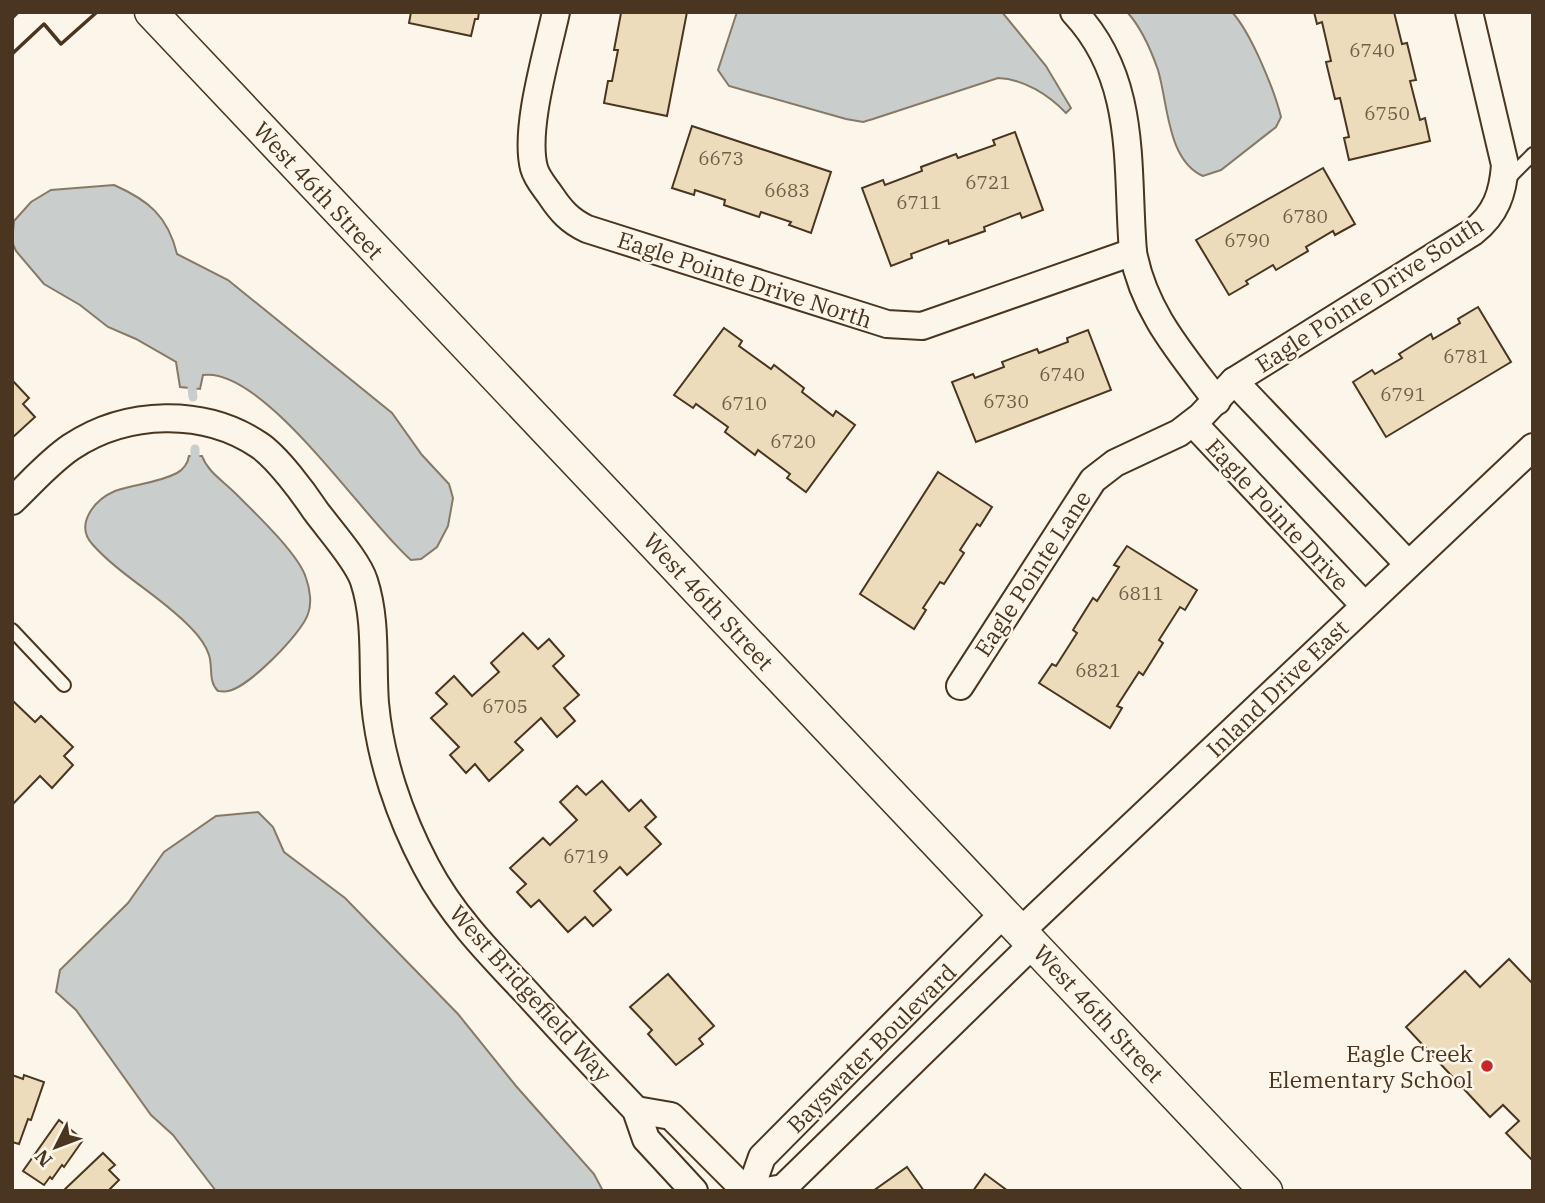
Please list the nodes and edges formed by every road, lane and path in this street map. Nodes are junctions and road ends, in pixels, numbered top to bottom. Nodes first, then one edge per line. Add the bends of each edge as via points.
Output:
1 (151, 12) edge
2 (556, 12) edge
3 (1074, 12) edge
4 (1469, 12) edge
5 (1533, 154) edge
6 (1504, 183) junction
7 (1133, 252) junction
8 (1234, 381) junction
9 (1217, 401) junction
10 (1193, 423) junction
11 (1533, 446) edge
12 (12, 501) edge
13 (1408, 564) junction
14 (1364, 605) junction
15 (12, 630) edge
16 (64, 685) dead end
17 (960, 686) dead end
18 (1019, 929) junction
19 (636, 1110) junction
20 (694, 1191) edge
21 (748, 1191) edge
22 (766, 1191) edge
23 (1266, 1191) edge

1 - 18 street, West 46th Street
2 - 7 street, Eagle Pointe Drive North via 531,132 532,155 542,185 570,220 587,229 903,326 922,326
3 - 7 street, Eagle Pointe Drive via 1104,53 1121,97
4 - 6 street, Eagle Pointe Drive South via 1504,157
5 - 6 lane
6 - 8 street, Eagle Pointe Drive South via 1497,207 1473,232
7 - 9 street, Eagle Pointe Drive via 1158,323
8 - 9 street, Eagle Pointe Drive South
8 - 13 street
9 - 10 street, Eagle Pointe Lane
10 - 14 street, Eagle Pointe Drive
10 - 17 street, Eagle Pointe Lane via 1115,463 1093,480
11 - 13 street, Inland Drive East
12 - 19 street, West Bridgefield Way via 54,460 90,437 146,419 177,418 224,427 262,447 305,495 363,577 373,611 375,699 382,746 397,798 426,866 477,939
13 - 14 street, Inland Drive East
14 - 18 street, Inland Drive East
15 - 16 lane
18 - 21 street, Bayswater Boulevard via 762,1157
18 - 22 street via 783,1188
18 - 23 street, West 46th Street
19 - 20 street, West Bridgefield Way via 646,1139
19 - 21 street via 671,1116

